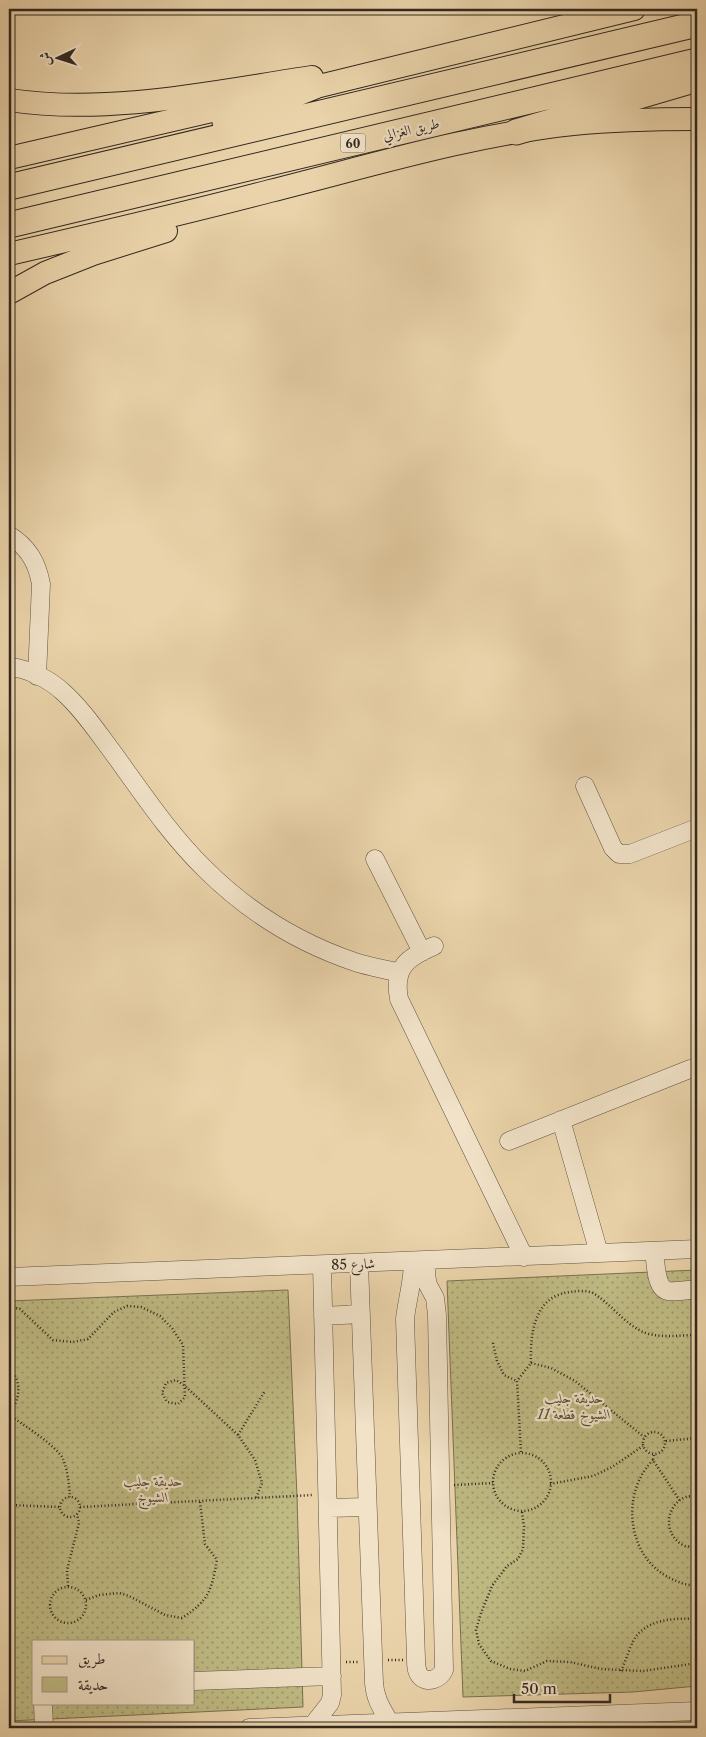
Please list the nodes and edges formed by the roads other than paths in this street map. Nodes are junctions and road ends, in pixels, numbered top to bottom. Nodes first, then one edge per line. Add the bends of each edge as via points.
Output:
1 (634, 9) edge
2 (697, 24) edge
3 (697, 60) edge
4 (422, 61) junction
5 (697, 79) edge
6 (313, 87) junction
7 (9, 100) edge
8 (697, 119) edge
9 (516, 132) junction
10 (140, 155) junction
11 (9, 158) edge
12 (9, 187) edge
13 (216, 205) junction
14 (9, 225) edge
15 (9, 254) edge
16 (9, 293) edge
17 (9, 535) edge
18 (9, 666) edge
19 (37, 676) junction
20 (586, 786) dead end
21 (697, 828) edge
22 (375, 859) dead end
23 (400, 973) junction
24 (690, 1068) dead end
25 (561, 1120) junction
26 (509, 1141) dead end
27 (697, 1249) edge
28 (654, 1251) junction
29 (599, 1254) junction
30 (524, 1257) junction
31 (420, 1261) junction
32 (359, 1263) junction
33 (322, 1265) junction
34 (9, 1277) edge
35 (697, 1289) edge
36 (433, 1295) junction
37 (409, 1296) junction
38 (361, 1314) junction
39 (323, 1316) junction
40 (410, 1474) junction
41 (440, 1476) junction
42 (440, 1499) junction
43 (411, 1502) junction
44 (367, 1507) junction
45 (328, 1508) junction
46 (332, 1676) junction
47 (195, 1681) edge
48 (43, 1704) edge
49 (697, 1711) edge
50 (390, 1723) junction
51 (312, 1726) junction
52 (44, 1728) edge
53 (249, 1728) edge

1 - 4 main road
2 - 10 highway
3 - 14 highway, طريق الغزالي / 60
4 - 6 main road
4 - 7 main road via 148,101 91,105
5 - 9 highway
6 - 10 highway
6 - 11 main road
8 - 9 main road via 637,119
9 - 13 main road via 412,154
10 - 12 highway
13 - 15 main road
13 - 16 main road via 171,229 85,257 45,273
17 - 19 street via 32,556 41,584
18 - 19 street
19 - 23 street via 62,690 82,710 174,836 239,900 276,926 315,946 357,962
20 - 21 street via 613,848 619,854 630,854
22 - 23 street via 428,949 411,957
23 - 30 street via 399,999
24 - 25 street
25 - 26 street
25 - 29 street
27 - 28 street, شارع 85
28 - 29 street, شارع 85
28 - 35 street via 659,1283 663,1288 668,1291
29 - 30 street, شارع 85
30 - 31 street, شارع 85
31 - 32 street, شارع 85
31 - 36 street
31 - 37 street
32 - 33 street, شارع 85
32 - 38 street
33 - 34 street, شارع 85
33 - 39 street
36 - 37 street
36 - 41 street via 437,1315
37 - 40 street via 405,1319
38 - 39 street
38 - 44 street
39 - 45 street
40 - 41 street via 427,1480
40 - 43 street
41 - 42 street
42 - 43 street via 431,1496
42 - 43 street via 444,1670 437,1679 426,1680 416,1670
44 - 45 street
44 - 50 street via 375,1694
45 - 46 street
46 - 47 street
46 - 51 street via 330,1703
48 - 52 street
49 - 50 street
50 - 51 street
51 - 53 street

